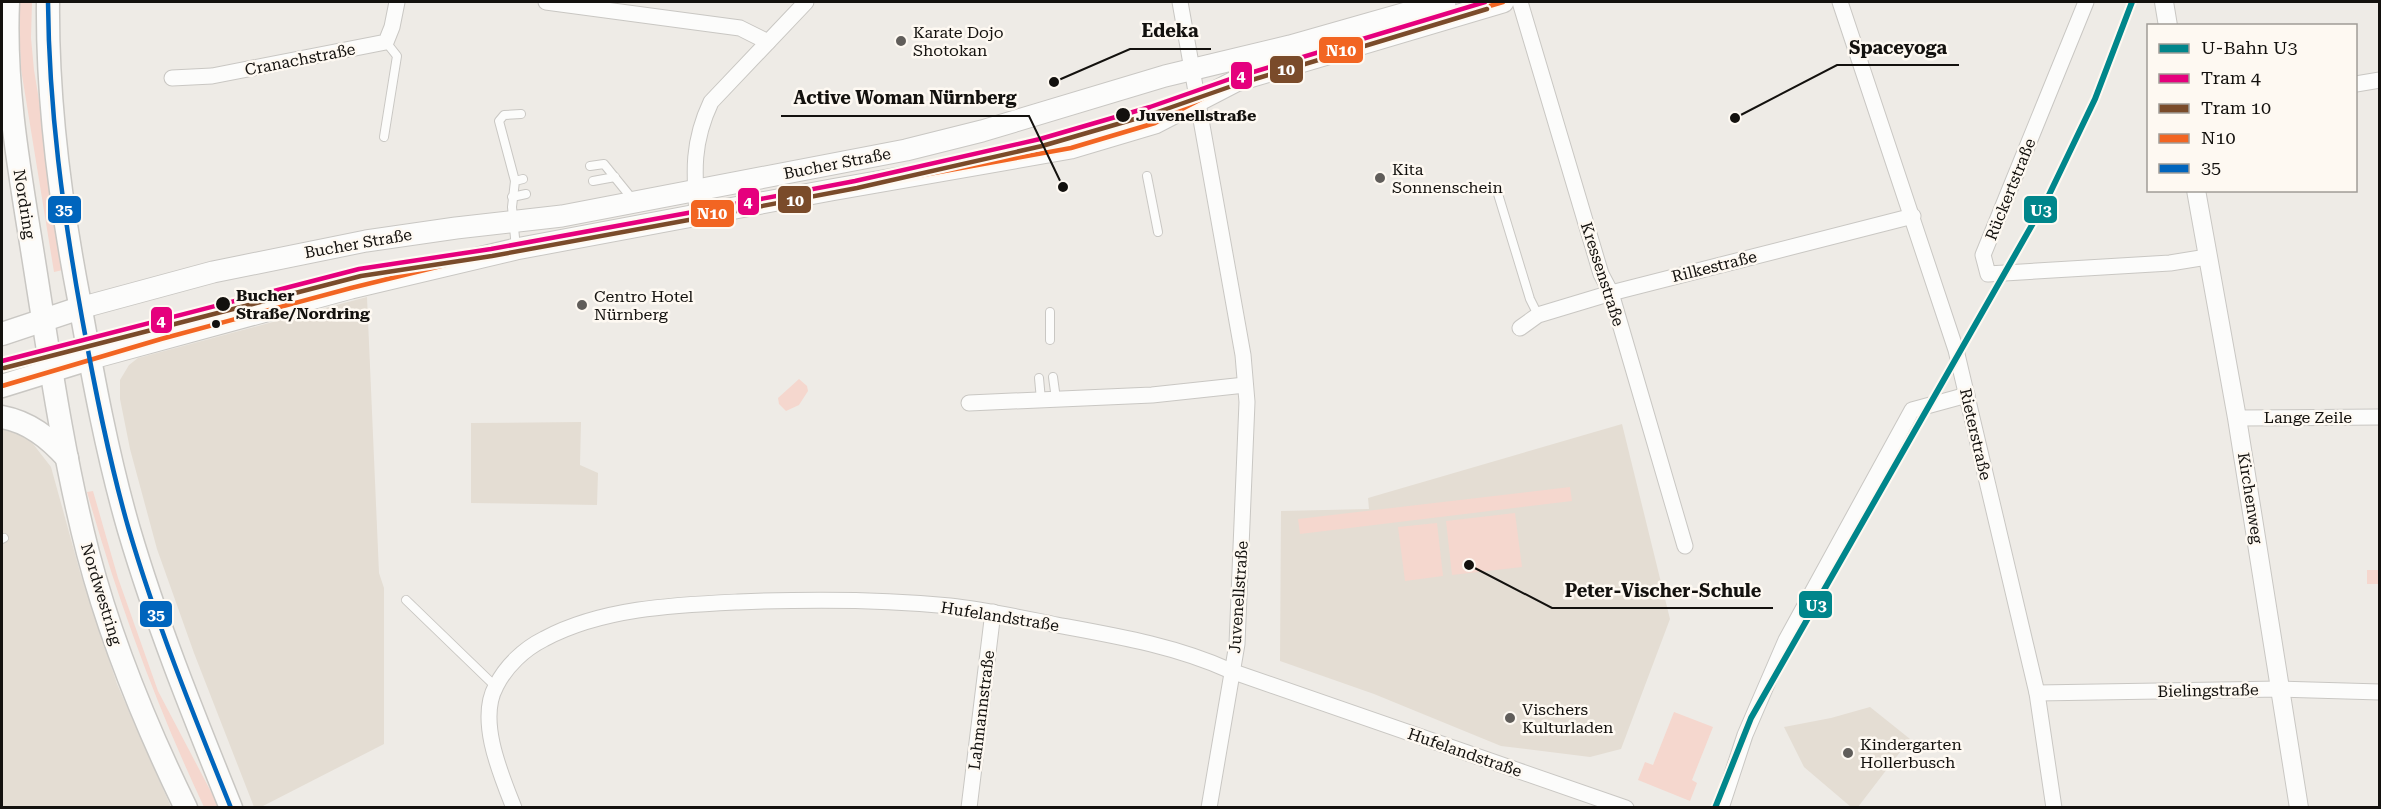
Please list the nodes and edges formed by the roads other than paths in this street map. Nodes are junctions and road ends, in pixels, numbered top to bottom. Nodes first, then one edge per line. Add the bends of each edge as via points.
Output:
1 (8, 2) edge
2 (48, 2) edge
3 (397, 2) edge
4 (546, 2) edge
5 (806, 2) edge
6 (1180, 2) edge
7 (1445, 2) edge
8 (1503, 2) edge
9 (1520, 2) edge
10 (1839, 2) edge
11 (2086, 2) edge
12 (2164, 2) edge
13 (2168, 24) edge
14 (386, 42) junction
15 (768, 42) junction
16 (1192, 69) junction
17 (172, 78) dead end
18 (2379, 80) edge
19 (2357, 84) edge
20 (1197, 102) junction
21 (521, 114) dead end
22 (384, 136) dead end
23 (590, 166) dead end
24 (1147, 176) dead end
25 (615, 177) junction
26 (593, 181) dead end
27 (695, 190) junction
28 (2196, 192) edge
29 (526, 194) dead end
30 (1498, 194) dead end
31 (512, 196) junction
32 (635, 202) junction
33 (697, 214) junction
34 (1913, 216) junction
35 (512, 222) junction
36 (1158, 232) dead end
37 (516, 249) junction
38 (2207, 257) junction
39 (1611, 293) junction
40 (80, 308) junction
41 (1050, 312) dead end
42 (1538, 315) junction
43 (44, 320) junction
44 (1520, 328) dead end
45 (2, 334) edge
46 (1050, 340) dead end
47 (89, 359) junction
48 (52, 370) junction
49 (1053, 377) dead end
50 (1039, 378) dead end
51 (1245, 385) junction
52 (2, 386) edge
53 (1968, 395) junction
54 (1048, 400) junction
55 (969, 403) dead end
56 (2, 417) edge
57 (2379, 417) edge
58 (2237, 418) junction
59 (68, 458) junction
60 (1685, 546) dead end
61 (406, 600) dead end
62 (993, 612) junction
63 (1232, 671) junction
64 (495, 686) junction
65 (2280, 689) junction
66 (2379, 692) edge
67 (2037, 693) junction
68 (1620, 806) edge
69 (186, 807) edge
70 (231, 807) edge
71 (514, 807) edge
72 (969, 807) edge
73 (1209, 807) edge
74 (1720, 807) edge
75 (2054, 807) edge
76 (2299, 807) edge

1 - 43 main road, Nordring via 12,121
2 - 40 main road via 53,134
3 - 14 street
4 - 15 street via 740,28
5 - 15 street
6 - 16 street, Juvenellstraße
7 - 16 main road, Bucher Straße via 1303,43
8 - 20 main road, Bucher Straße via 1236,81
9 - 39 street, Kressenstraße via 1601,274
10 - 34 street, Rieterstraße
11 - 38 street, Rückertstraße via 1983,255 1988,274 2170,263
12 - 13 street
14 - 17 street, Cranachstraße via 212,76
14 - 22 lane via 397,56
15 - 27 street via 711,102 701,122 695,150
16 - 20 street, Juvenellstraße
16 - 27 main road, Bucher Straße via 920,147
18 - 19 street
20 - 33 main road, Bucher Straße via 1155,123 1064,150
20 - 51 street, Juvenellstraße
21 - 31 lane via 504,115 499,121 519,180
23 - 25 lane via 604,164
24 - 36 lane
25 - 26 lane
25 - 32 lane
27 - 32 main road, Bucher Straße
27 - 33 street
28 - 38 street, Kirchenweg
29 - 31 lane
30 - 42 lane
31 - 35 lane
32 - 35 main road, Bucher Straße
33 - 37 main road, Bucher Straße
34 - 39 street, Rilkestraße
34 - 53 street, Rieterstraße
35 - 37 lane
35 - 40 main road, Bucher Straße via 296,254
37 - 47 main road, Bucher Straße via 351,288
38 - 58 street, Kirchenweg
39 - 42 street, Rilkestraße
39 - 60 street, Kressenstraße
40 - 43 main road, Bucher Straße
40 - 47 main road
41 - 46 lane
42 - 44 street, Rilkestraße
43 - 45 main road, Bucher Straße
43 - 48 main road, Nordring
47 - 48 main road
47 - 70 main road via 132,539 168,646
48 - 52 main road
48 - 59 main road, Nordwestring
49 - 54 lane
50 - 54 lane
51 - 54 street
51 - 63 street, Juvenellstraße via 1237,638
53 - 67 street, Rieterstraße
53 - 74 street via 1912,410 1786,640 1744,735
54 - 55 street
56 - 59 main road via 29,426
57 - 58 street, Lange Zeile
58 - 65 street, Kirchenweg
59 - 69 main road, Nordwestring via 101,598 135,695
61 - 64 lane
62 - 63 street, Hufelandstraße via 1126,637 1200,657
62 - 64 street, Hufelandstraße via 949,606 800,599 676,606 606,617 546,638 514,660
62 - 72 street, Lahmannstraße
63 - 68 street, Hufelandstraße
63 - 73 street, Juvenellstraße
64 - 71 street, Hufelandstraße via 490,730 495,759
65 - 66 street, Bielingstraße
65 - 67 street, Bielingstraße
65 - 76 street, Kirchenweg
67 - 75 street, Rieterstraße

